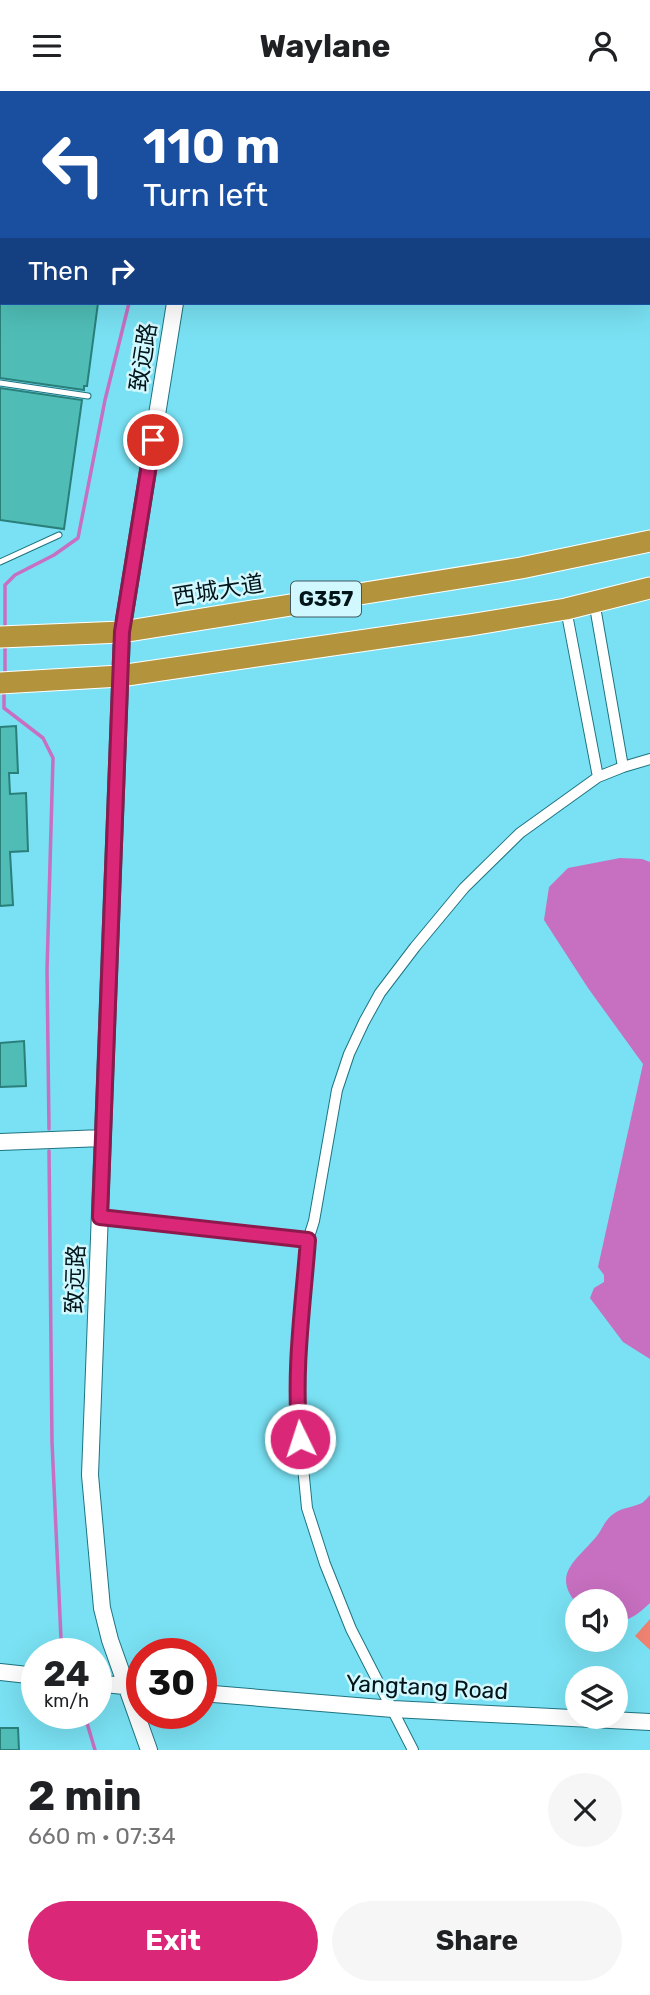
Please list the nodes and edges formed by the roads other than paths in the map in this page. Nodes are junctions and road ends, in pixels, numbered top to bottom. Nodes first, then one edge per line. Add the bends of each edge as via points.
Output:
1 (175, 305) edge
2 (0, 383) edge
3 (88, 396) dead end
4 (59, 535) dead end
5 (650, 541) edge
6 (0, 562) edge
7 (650, 589) edge
8 (594, 601) junction
9 (566, 608) junction
10 (122, 632) junction
11 (0, 637) edge
12 (120, 676) junction
13 (0, 683) edge
14 (650, 759) edge
15 (623, 767) junction
16 (598, 777) junction
17 (103, 1138) junction
18 (0, 1142) edge
19 (100, 1217) junction
20 (308, 1240) junction
21 (0, 1672) edge
22 (126, 1672) edge
23 (21, 1674) edge
24 (217, 1694) edge
25 (393, 1709) junction
26 (650, 1721) edge
27 (144, 1729) edge
28 (149, 1750) edge
29 (413, 1750) edge

1 - 10 main road, 致远路
2 - 3 lane
4 - 6 lane
5 - 10 highway, 西城大道 / G357 via 521,568
7 - 8 highway, G357
8 - 9 highway, G357
8 - 15 street
9 - 12 highway, G357
9 - 16 street
10 - 11 highway, 西城大道 / G357
10 - 12 main road, 致远路
12 - 13 highway, G357
12 - 17 main road, 致远路
14 - 15 street
15 - 16 street
16 - 20 street via 520,833 473,879 380,993 349,1054 337,1090
17 - 18 main road
17 - 19 main road, 致远路
19 - 20 street
19 - 22 main road, 致远路 via 90,1475 102,1608 110,1640
20 - 25 street via 298,1416 307,1508 351,1629
21 - 23 main road
24 - 25 main road, Yangtang Road
25 - 26 main road, Yangtang Road
25 - 29 street
27 - 28 main road, 致远路

